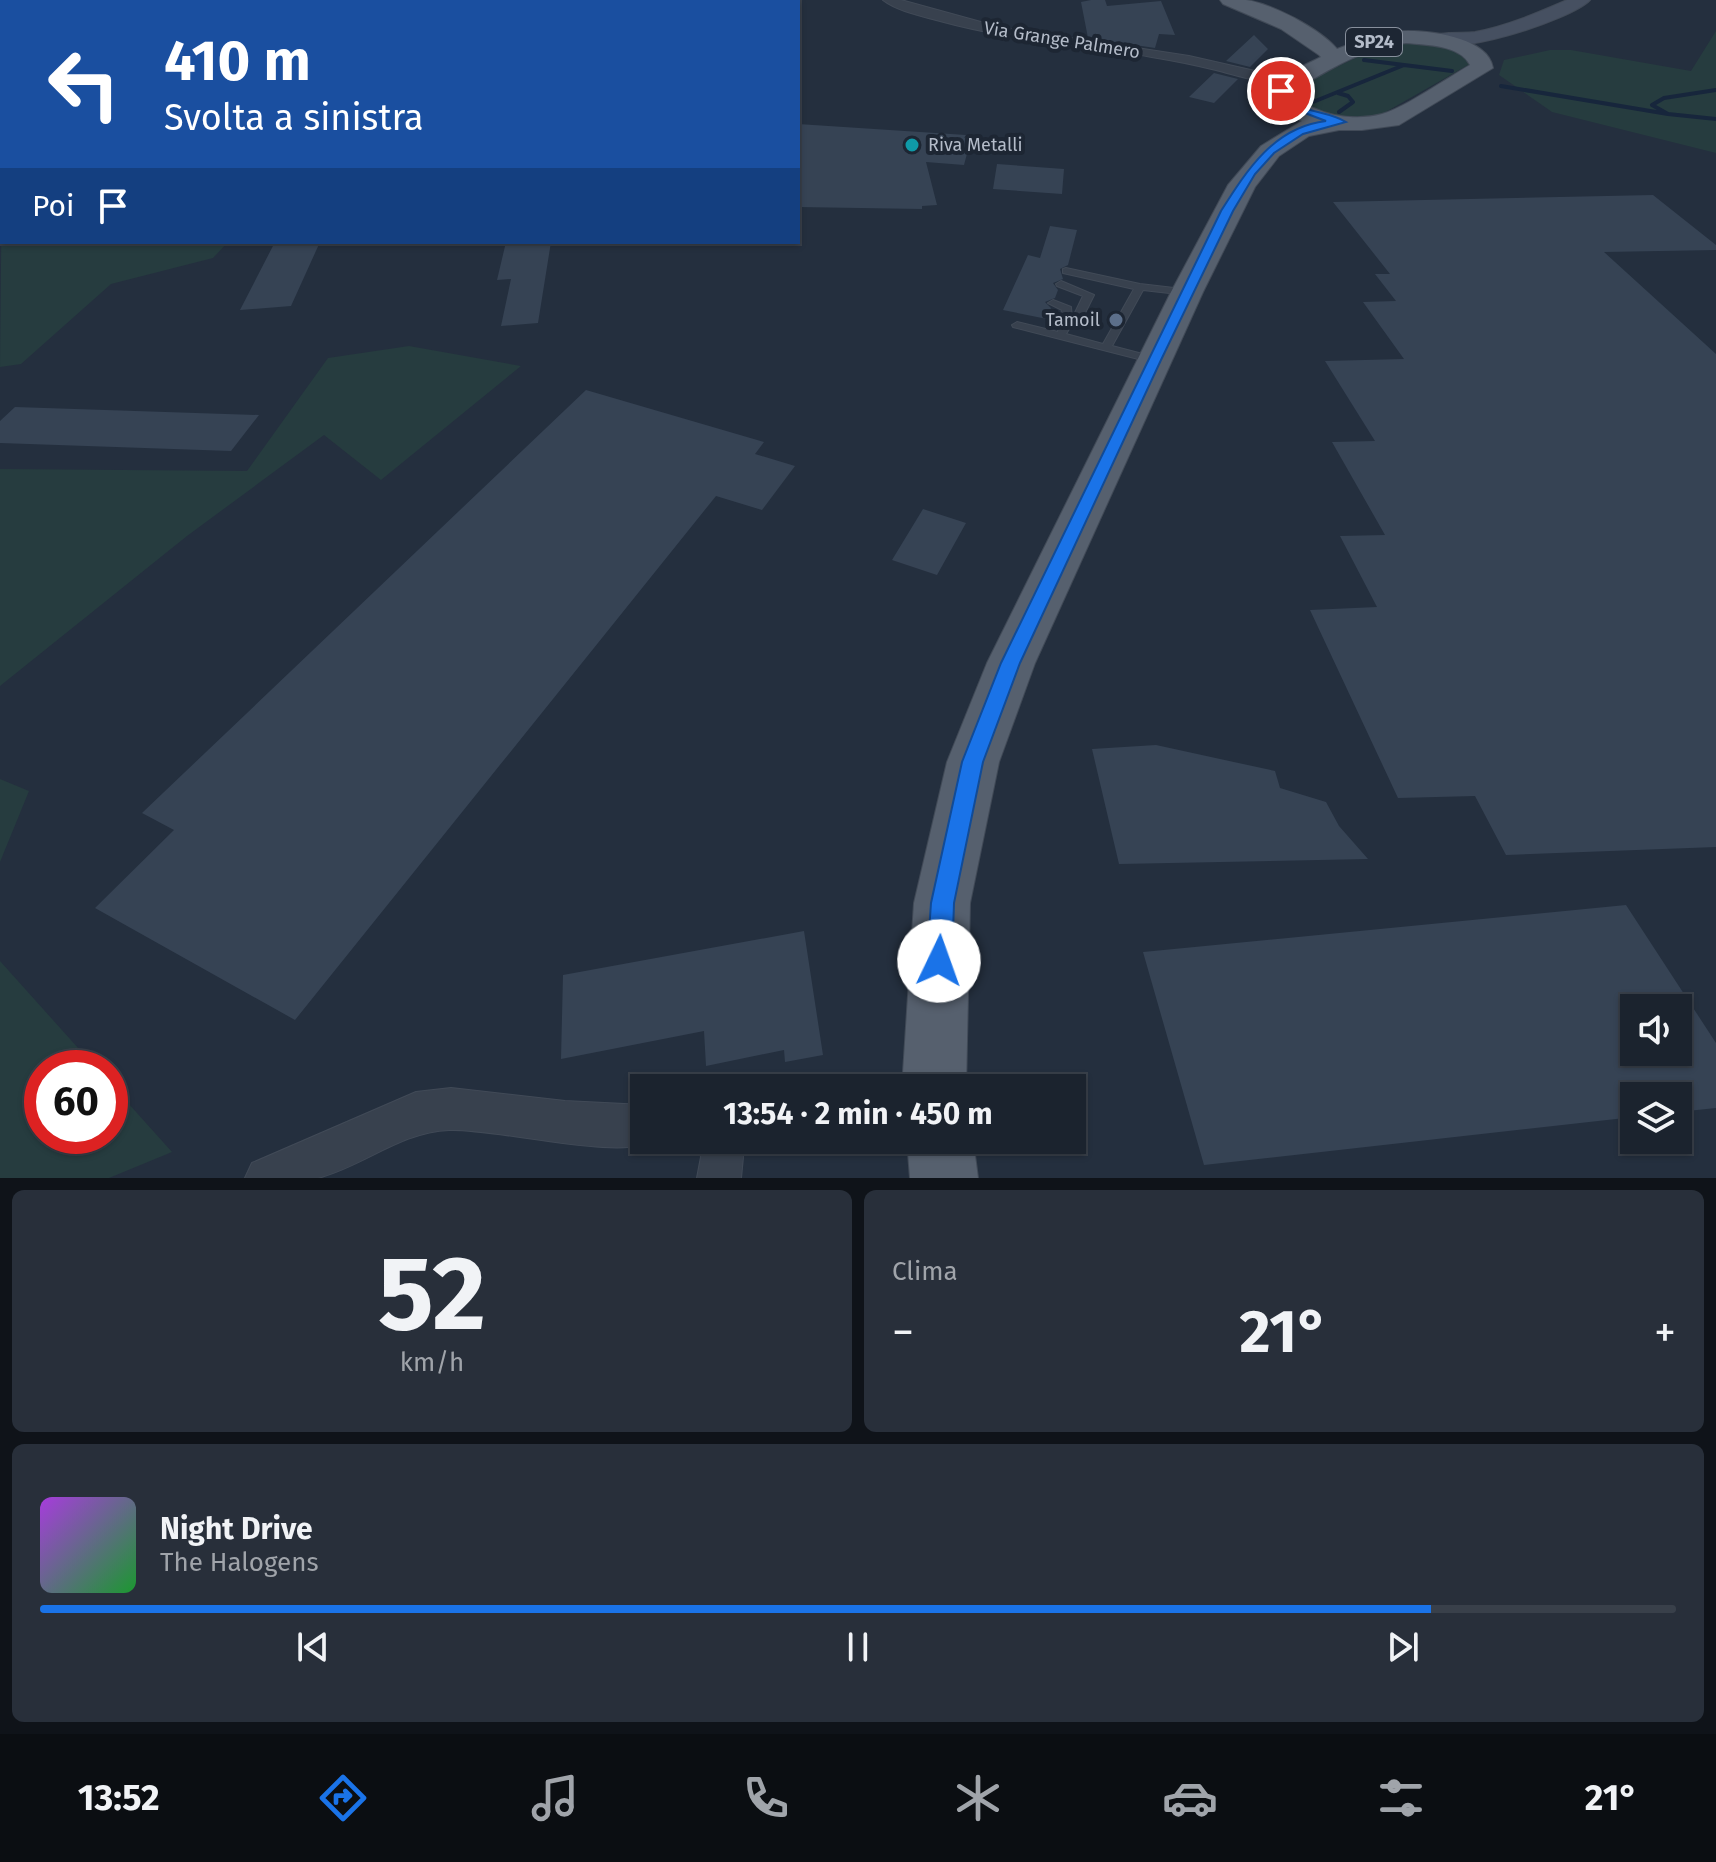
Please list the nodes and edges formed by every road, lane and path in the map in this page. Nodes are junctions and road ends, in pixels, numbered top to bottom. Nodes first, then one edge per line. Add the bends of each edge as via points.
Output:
1 (889, 0) edge
2 (1230, 0) edge
3 (1581, 0) edge
4 (1295, 29) junction
5 (1515, 29) junction
6 (1380, 39) junction
7 (1435, 40) junction
8 (1481, 60) junction
9 (1334, 61) junction
10 (1287, 91) junction
11 (1341, 122) junction
12 (1270, 151) junction
13 (1066, 271) dead end
14 (1061, 284) dead end
15 (1140, 287) junction
16 (1187, 292) junction
17 (1053, 303) dead end
18 (1017, 325) dead end
19 (1063, 332) junction
20 (1106, 347) junction
21 (1154, 360) junction
22 (935, 1074) edge
23 (630, 1125) edge
24 (721, 1154) edge
25 (941, 1154) edge
26 (267, 1178) edge
27 (719, 1178) edge
28 (944, 1178) edge

1 - 10 street, Via Grange Palmero via 988,30 1192,60
2 - 4 main road
3 - 5 main road, SP24
4 - 6 main road
4 - 9 main road via 1326,47
5 - 7 main road, SP24 via 1475,39
5 - 8 main road, SP24
6 - 7 main road, SP24
6 - 9 main road, SP24
7 - 8 main road, SP24 via 1466,49
8 - 11 main road, SP24 via 1482,68 1470,76 1390,120
9 - 10 main road, SP24
10 - 11 main road, SP24 via 1307,114
10 - 12 main road, SP24 via 1285,124
11 - 12 main road, SP24 via 1313,126
12 - 16 main road, SP24 via 1242,185
13 - 15 lane
14 - 19 lane via 1089,295 1076,321
15 - 16 lane
15 - 20 lane
16 - 21 main road, SP24
17 - 19 lane via 1067,309
18 - 19 lane
19 - 20 lane
20 - 21 lane
21 - 22 main road, SP24 via 1011,663 973,762 942,903
23 - 26 street via 451,1109 416,1113
24 - 27 street
25 - 28 main road

